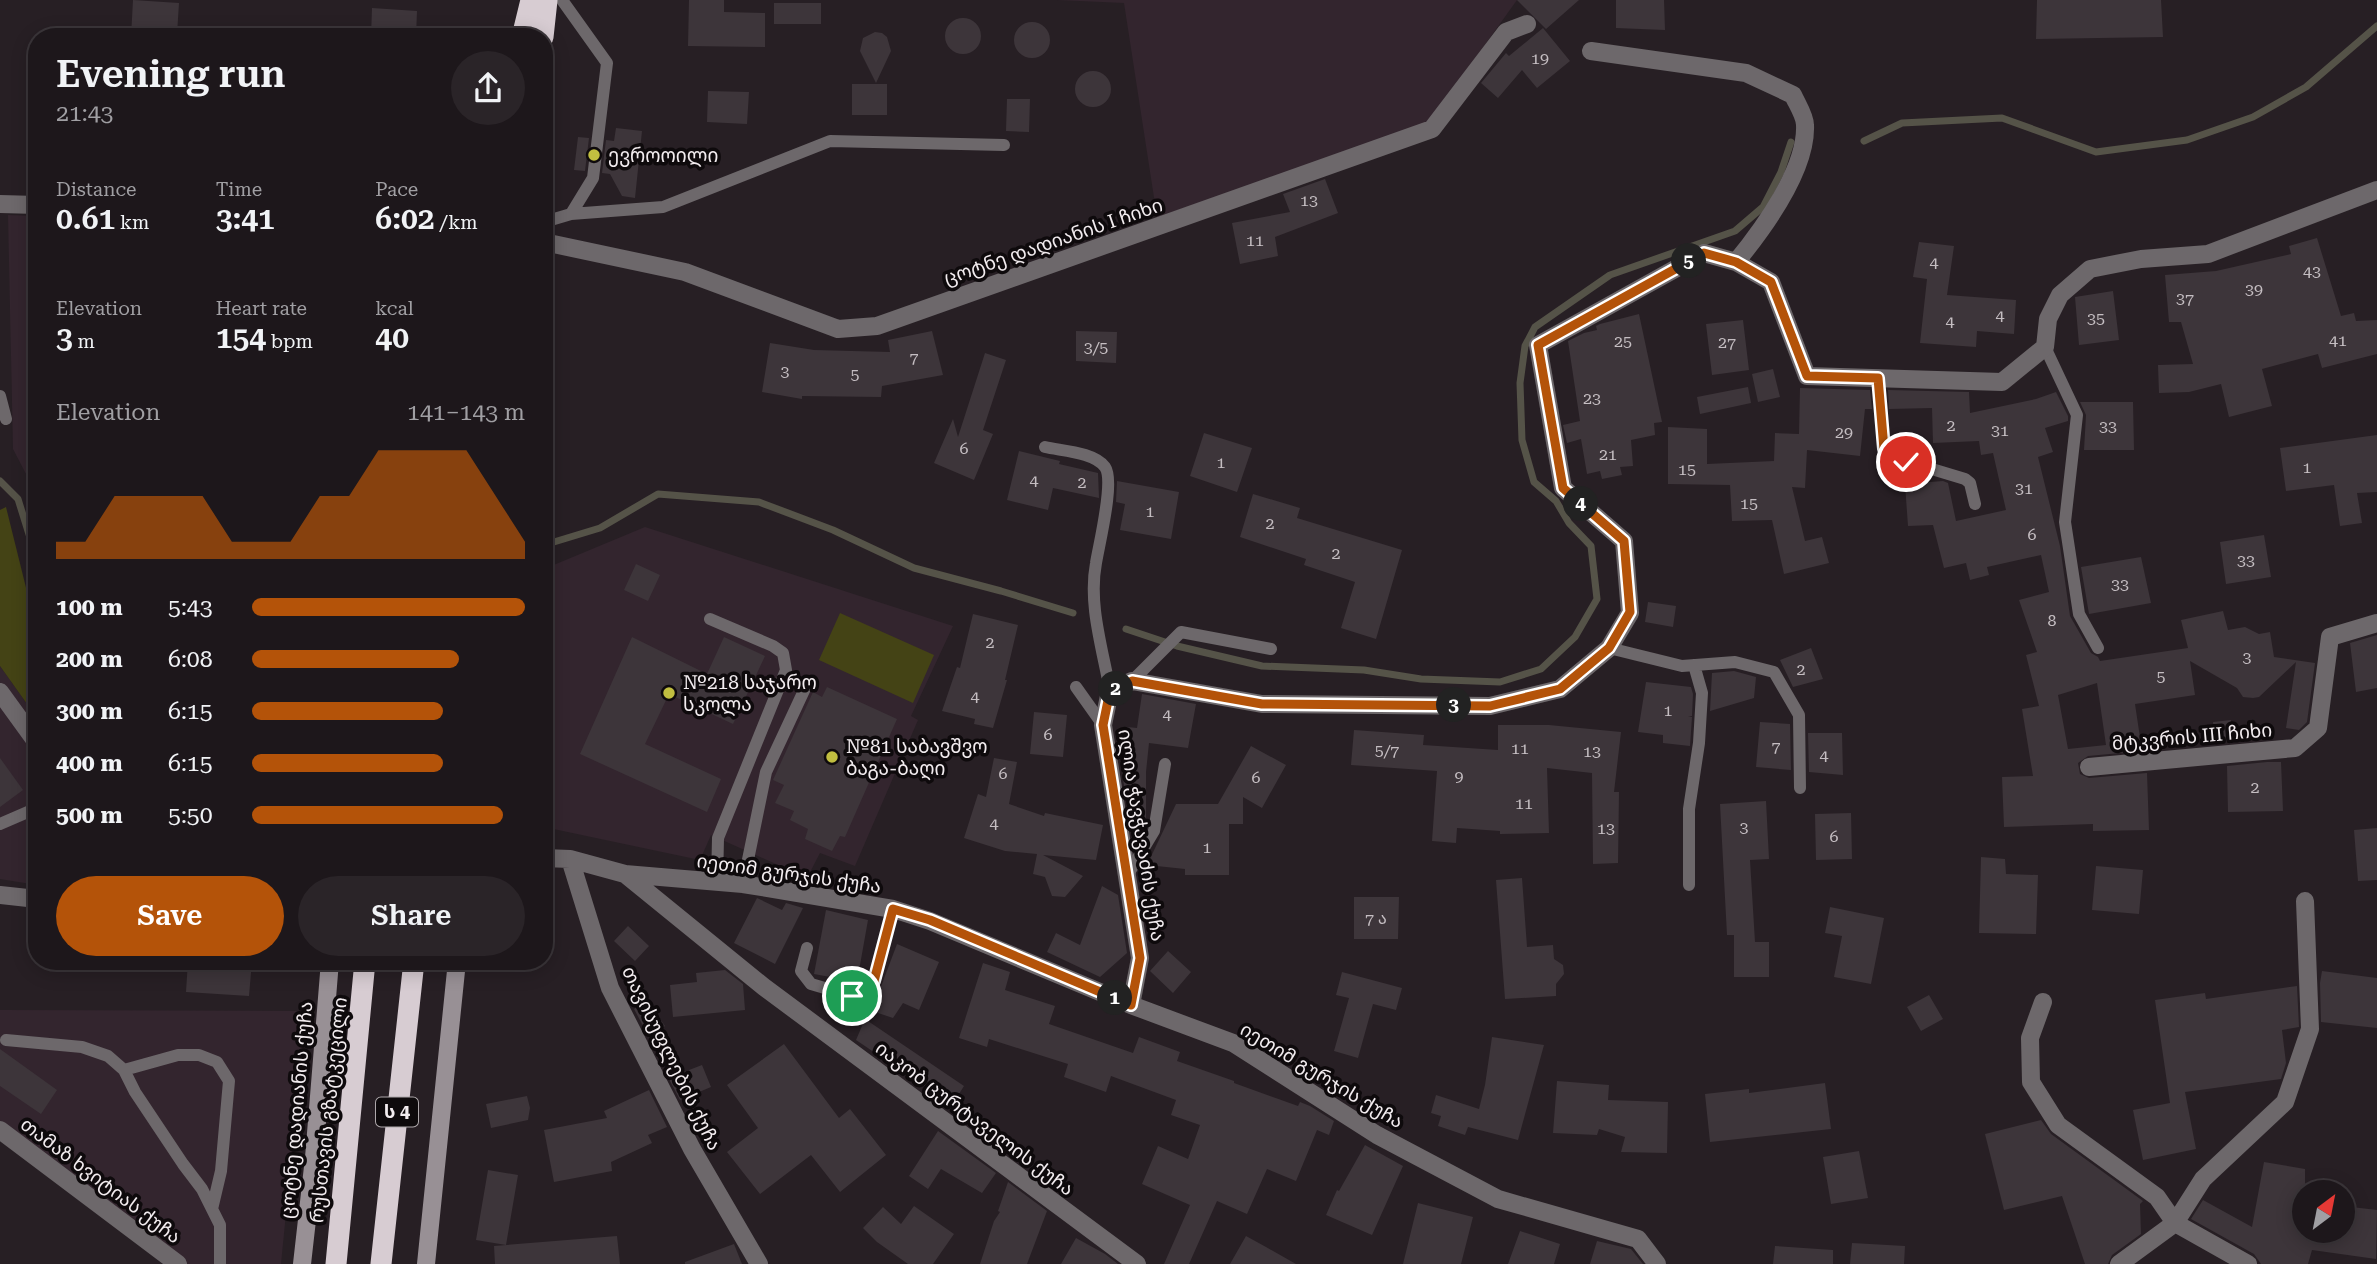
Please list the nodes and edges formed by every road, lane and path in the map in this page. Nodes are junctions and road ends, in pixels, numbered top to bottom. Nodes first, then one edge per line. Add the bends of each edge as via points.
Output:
1 (530, 0) edge
2 (547, 0) edge
3 (562, 0) edge
4 (1527, 24) dead end
5 (524, 28) edge
6 (544, 28) edge
7 (1591, 51) dead end
8 (1004, 145) dead end
9 (2377, 190) edge
10 (28, 206) edge
11 (2, 208) edge
12 (571, 214) junction
13 (553, 219) edge
14 (553, 244) edge
15 (1736, 262) junction
16 (2045, 347) junction
17 (1878, 378) junction
18 (0, 396) edge
19 (5, 419) dead end
20 (1045, 447) dead end
21 (1975, 504) dead end
22 (710, 619) dead end
23 (2377, 623) edge
24 (1609, 648) junction
25 (2098, 648) dead end
26 (1271, 649) dead end
27 (1695, 666) junction
28 (1132, 681) junction
29 (808, 682) dead end
30 (1076, 687) dead end
31 (1110, 691) junction
32 (0, 692) edge
33 (1103, 725) junction
34 (28, 731) edge
35 (1164, 764) dead end
36 (2089, 767) dead end
37 (1800, 788) dead end
38 (28, 812) edge
39 (0, 824) edge
40 (553, 859) edge
41 (570, 859) junction
42 (625, 874) junction
43 (1126, 876) junction
44 (717, 883) junction
45 (743, 884) junction
46 (1689, 885) dead end
47 (0, 895) edge
48 (28, 898) edge
49 (2305, 901) dead end
50 (893, 909) junction
51 (807, 948) dead end
52 (329, 970) edge
53 (365, 970) edge
54 (413, 970) edge
55 (456, 970) edge
56 (2043, 1002) dead end
57 (1131, 1005) junction
58 (6, 1040) dead end
59 (124, 1070) junction
60 (1, 1132) edge
61 (212, 1209) junction
62 (2175, 1223) junction
63 (178, 1264) edge
64 (220, 1264) edge
65 (302, 1264) edge
66 (336, 1264) edge
67 (381, 1264) edge
68 (426, 1264) edge
69 (759, 1264) edge
70 (1137, 1264) edge
71 (1657, 1264) edge
72 (2119, 1264) edge
73 (2248, 1264) edge

1 - 5 highway
2 - 6 highway
3 - 12 lane via 607,63 593,178
4 - 14 street, ცოტნე დადიანის I ჩიხი via 1506,32 1432,129 877,326 838,329 685,272
7 - 15 street via 1746,73 1793,95 1806,124 1800,160 1763,230
8 - 12 lane via 830,141 663,207
9 - 16 street via 2208,254 2141,258 2090,269 2060,295 2048,319
10 - 11 street
12 - 13 lane
15 - 17 street via 1771,282 1807,376
15 - 24 street via 1704,253 1538,345 1563,488 1624,541 1630,612
16 - 17 street via 2002,382
16 - 25 lane via 2077,415 2065,522 2079,614
17 - 21 lane via 1884,449 1892,457 1965,479
18 - 19 lane
20 - 31 lane via 1096,458 1109,474 1093,600
22 - 44 lane via 773,646 783,653 786,670 718,838
23 - 36 street, მტკვრის III ჩიხი via 2330,637 2318,728 2295,748
24 - 27 lane
24 - 28 street via 1560,689 1490,706 1262,704
26 - 28 lane via 1181,632
27 - 37 lane via 1735,662 1774,673 1800,715
27 - 46 lane via 1702,693 1689,809
28 - 31 street
29 - 45 lane via 766,772
30 - 33 lane
31 - 33 street, ილია ჭავჭავაძის ქუჩა
32 - 34 street
33 - 43 street, ილია ჭავჭავაძის ქუჩა
35 - 43 lane via 1154,831
38 - 39 lane
40 - 41 street, იეთიმ გურჯის ქუჩა
41 - 42 street, იეთიმ გურჯის ქუჩა
41 - 69 street, თავისუფლების ქუჩა via 610,988 692,1149
42 - 44 street, იეთიმ გურჯის ქუჩა
42 - 70 street, იაკობ ცურტაველის ქუჩა via 764,987
43 - 57 street, ილია ჭავჭავაძის ქუჩა via 1140,958
44 - 45 street, იეთიმ გურჯის ქუჩა
45 - 50 street, იეთიმ გურჯის ქუჩა
47 - 48 street
49 - 62 street via 2310,1029 2285,1102 2203,1179
50 - 51 lane via 874,981 865,993 852,996 811,984 801,971
50 - 57 street, იეთიმ გურჯის ქუჩა via 930,920
52 - 65 street, ცოტნე დადიანის ქუჩა
53 - 66 highway, რუსთავის გზატკეცილი / ს 4
54 - 67 highway, ს 4
55 - 68 street
56 - 62 street via 2031,1038 2031,1082 2058,1125 2157,1197
57 - 71 street, იეთიმ გურჯის ქუჩა via 1233,1043 1377,1135 1498,1199 1637,1239
58 - 59 lane via 82,1047 108,1056
59 - 61 lane
59 - 61 lane via 178,1055 199,1055 217,1062 229,1081 221,1171
60 - 63 street, თამაზ ხვიტიას ქუჩა
61 - 64 lane via 220,1225
62 - 72 street
62 - 73 street

